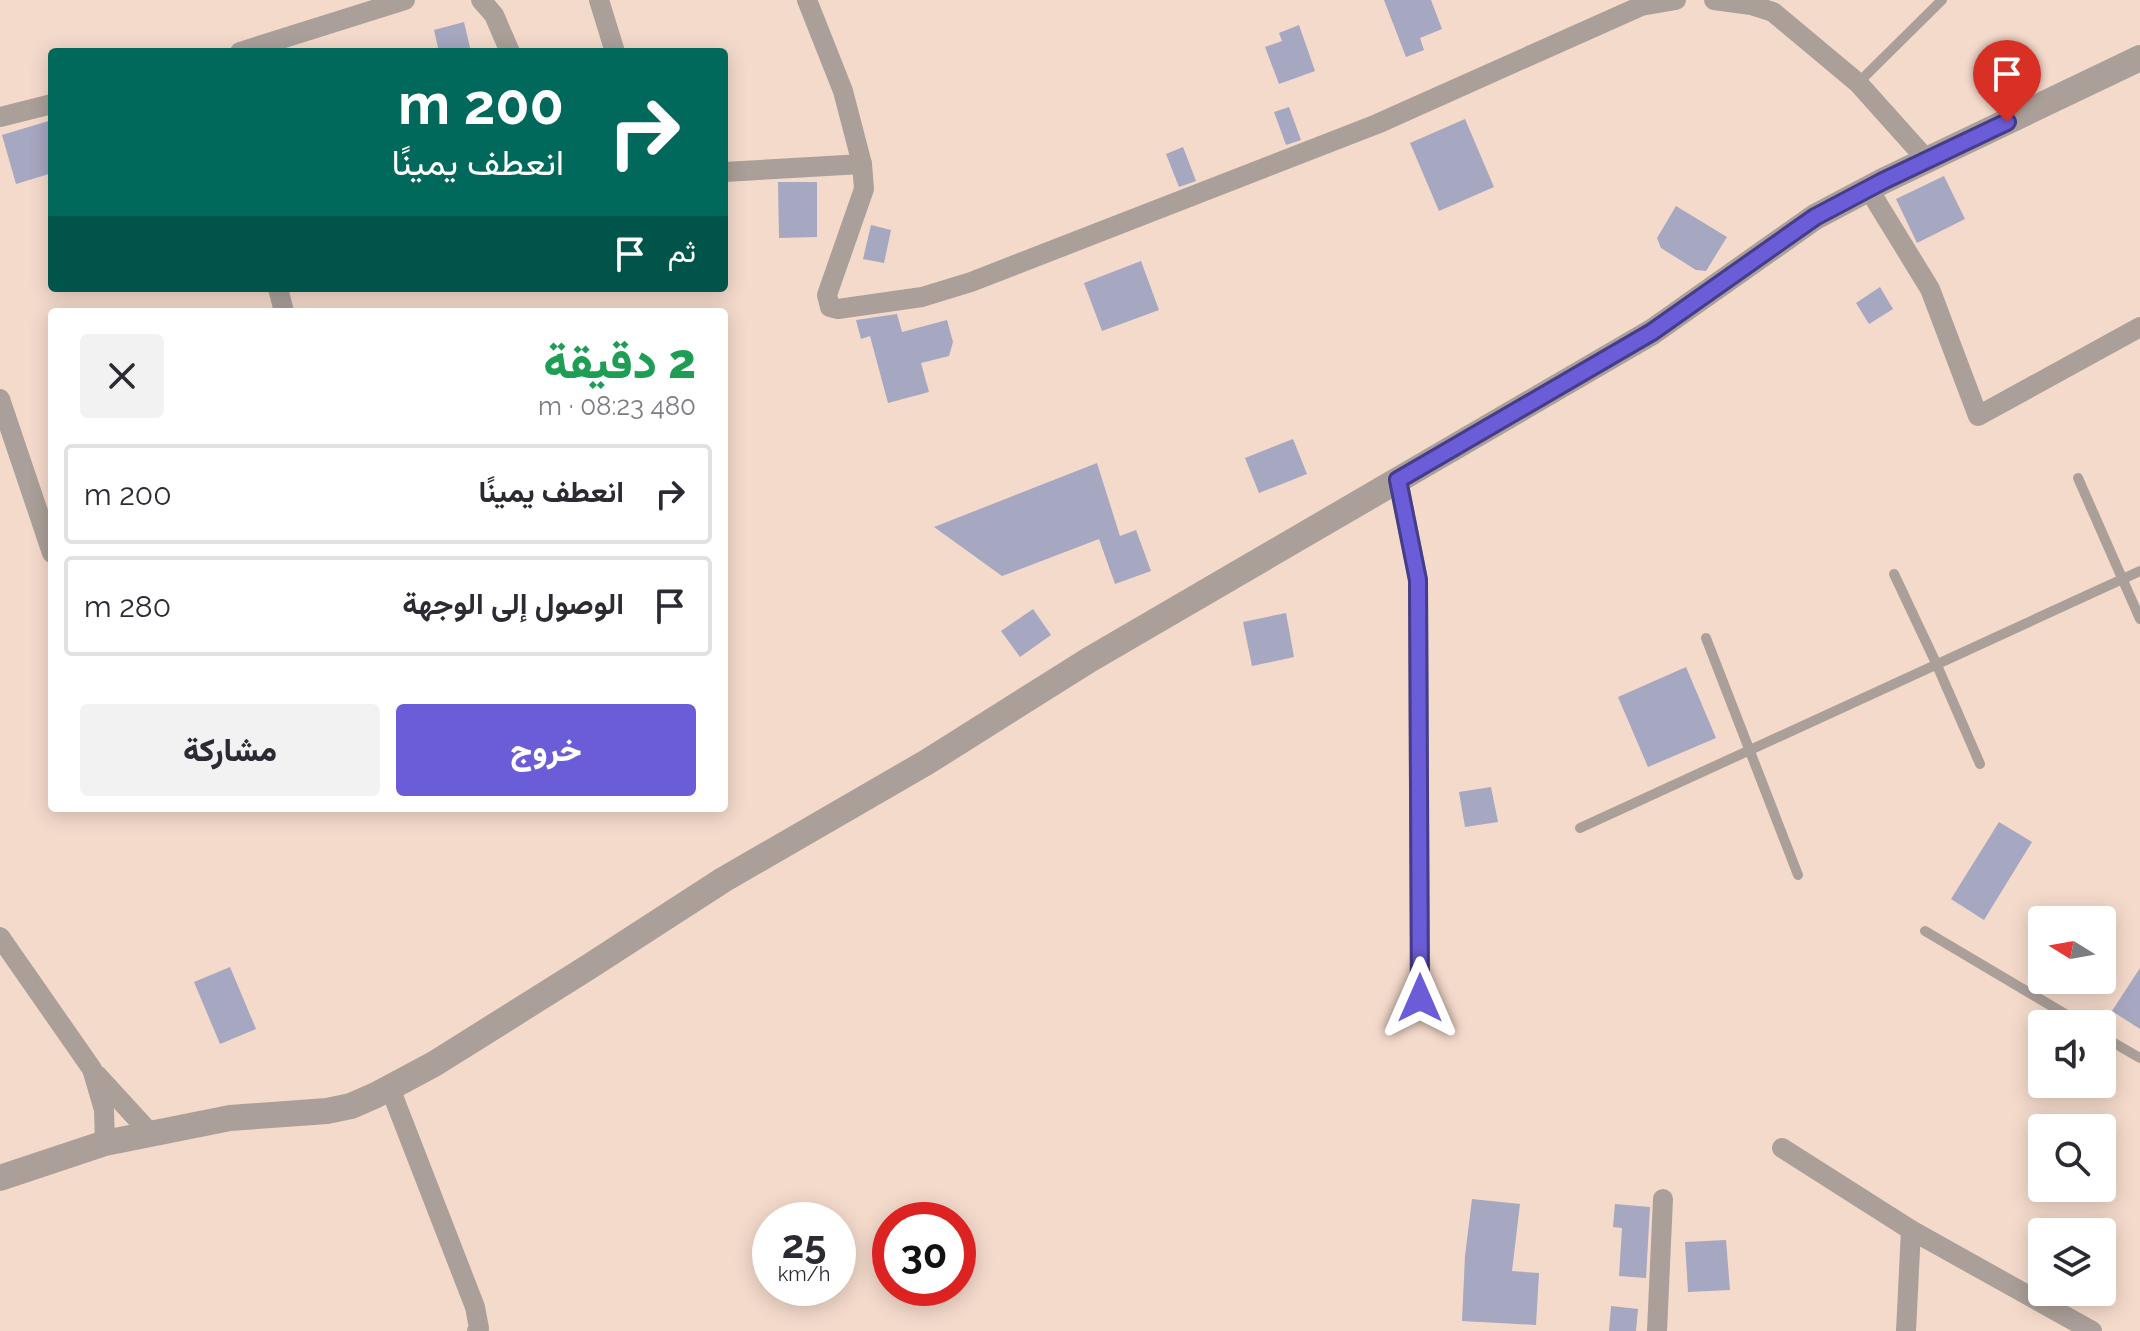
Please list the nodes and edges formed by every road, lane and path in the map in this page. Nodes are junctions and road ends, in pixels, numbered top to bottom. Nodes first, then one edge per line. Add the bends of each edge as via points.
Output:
1 (405, 0) edge
2 (481, 0) edge
3 (599, 0) edge
4 (1676, 0) edge
5 (1714, 0) edge
6 (1942, 0) edge
7 (812, 2) edge
8 (1751, 3) edge
9 (253, 48) edge
10 (508, 48) edge
11 (614, 48) edge
12 (2140, 58) edge
13 (1858, 83) junction
14 (48, 105) edge
15 (0, 117) edge
16 (1927, 160) junction
17 (862, 164) junction
18 (728, 172) edge
19 (1868, 188) junction
20 (2140, 327) edge
21 (0, 399) edge
22 (2078, 478) dead end
23 (1398, 480) junction
24 (48, 541) edge
25 (2140, 571) edge
26 (1894, 574) dead end
27 (2122, 579) junction
28 (2140, 619) edge
29 (1706, 638) dead end
30 (1936, 663) junction
31 (1749, 750) junction
32 (1980, 764) dead end
33 (1580, 828) dead end
34 (1798, 875) dead end
35 (1925, 931) dead end
36 (0, 937) edge
37 (1420, 998) dead end
38 (2058, 1010) edge
39 (2116, 1044) edge
40 (2140, 1058) edge
41 (92, 1069) junction
42 (390, 1088) junction
43 (151, 1134) junction
44 (105, 1143) junction
45 (1782, 1148) dead end
46 (0, 1178) edge
47 (1663, 1199) dead end
48 (1911, 1230) junction
49 (477, 1331) edge
50 (1657, 1331) edge
51 (1906, 1331) edge
52 (2092, 1331) edge

1 - 9 street
2 - 10 street
3 - 11 street
4 - 17 street via 1641,6 1377,124 971,282 922,297 838,309 830,307 827,295 864,189
5 - 8 street
6 - 13 lane
7 - 17 street
8 - 13 street via 1773,12
12 - 16 street
13 - 16 street
14 - 15 street
16 - 19 street
17 - 18 street
19 - 20 street via 1930,289 1978,416
19 - 23 street via 1815,217 1652,332
21 - 24 street
22 - 27 lane
23 - 37 street via 1418,580
23 - 42 street via 723,880
25 - 27 lane
26 - 30 lane
27 - 28 lane
27 - 30 lane
29 - 31 lane
30 - 31 lane
30 - 32 lane
31 - 33 lane
31 - 34 lane
35 - 38 lane
36 - 41 street
39 - 40 lane
41 - 43 street
41 - 44 street via 104,1110
42 - 43 street via 327,1111 230,1118
42 - 49 street via 475,1307
43 - 44 street
44 - 46 street
45 - 48 street
47 - 50 street
48 - 51 street
48 - 52 street

